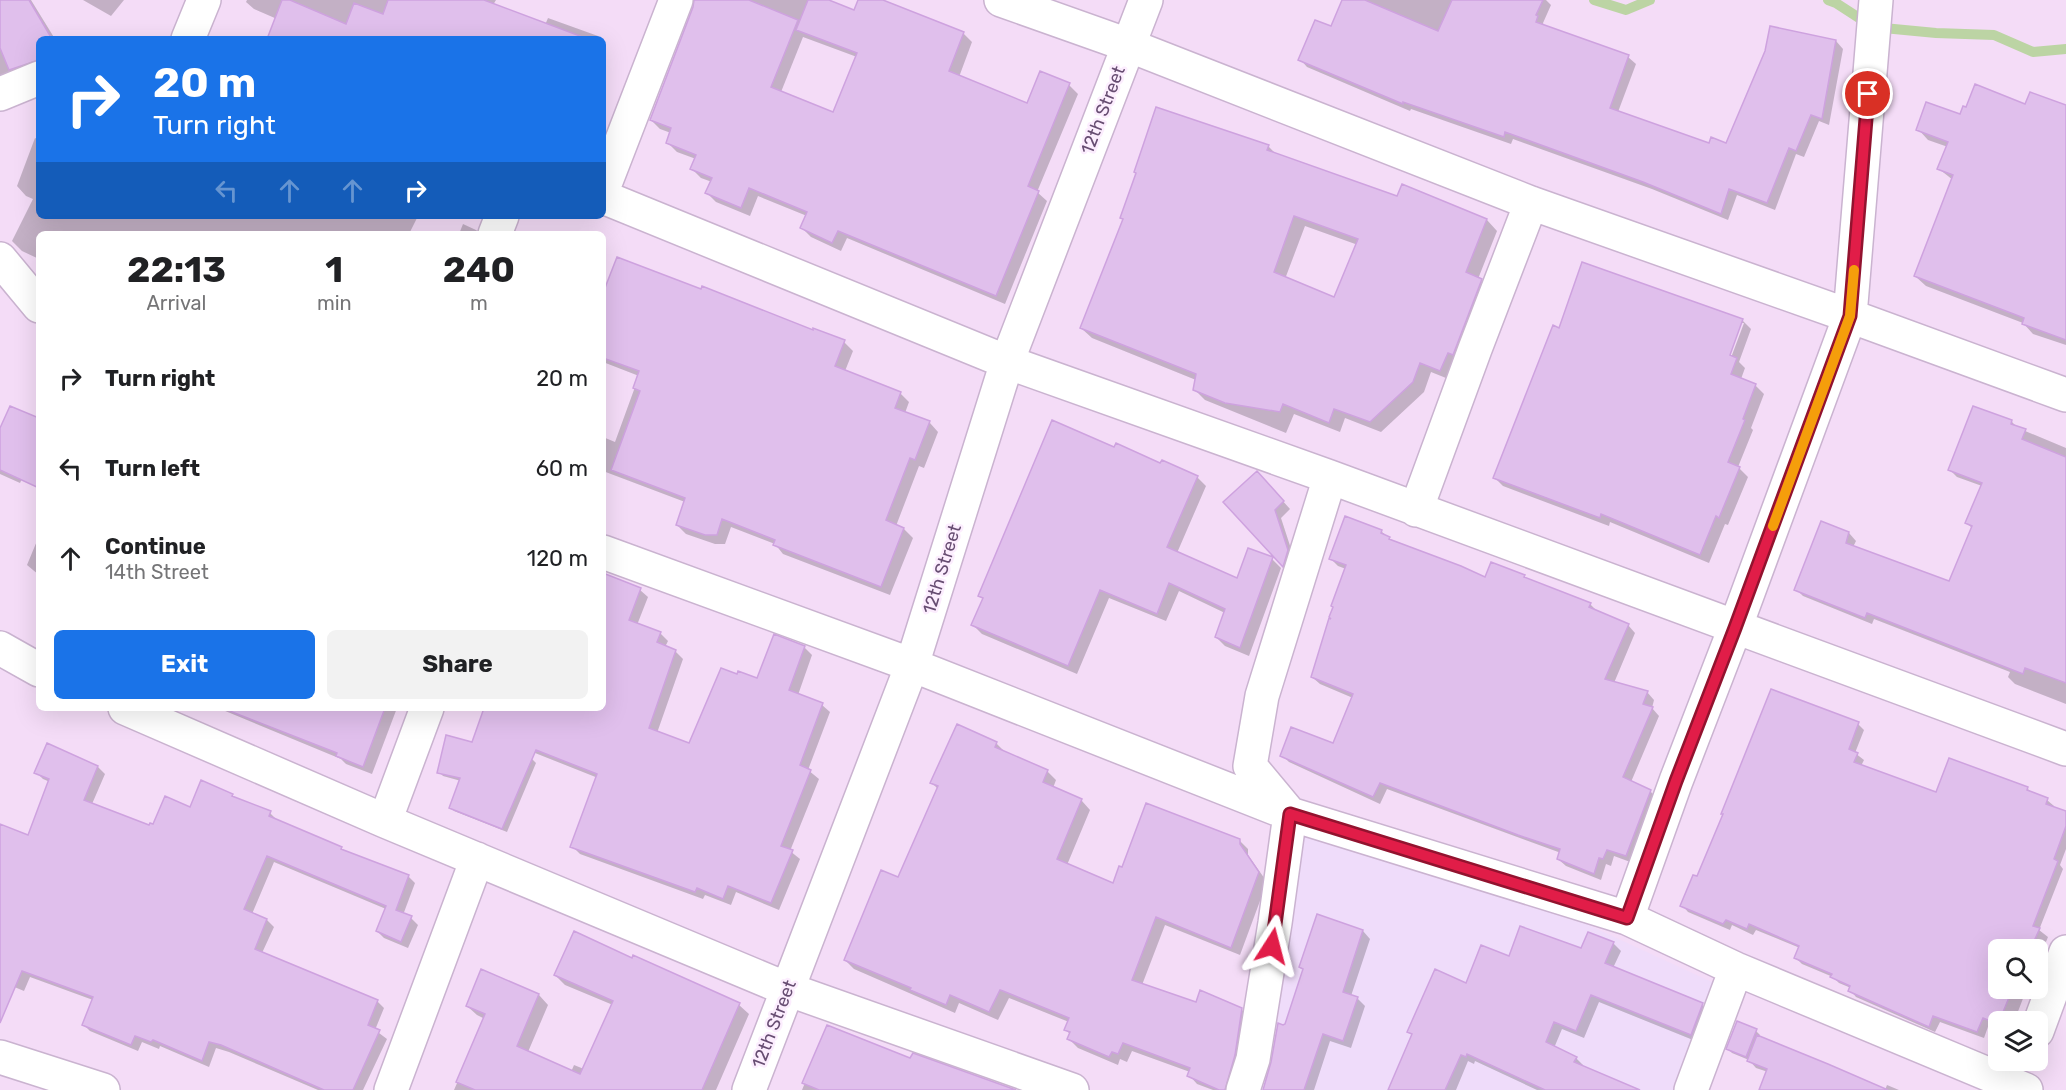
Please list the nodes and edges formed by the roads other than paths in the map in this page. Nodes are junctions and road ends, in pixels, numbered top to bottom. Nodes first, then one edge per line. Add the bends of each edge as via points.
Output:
1 (204, 0) edge
2 (676, 0) edge
3 (1001, 0) edge
4 (1146, 0) edge
5 (1876, 0) edge
6 (189, 36) edge
7 (1128, 45) junction
8 (36, 79) edge
9 (0, 94) edge
10 (606, 181) edge
11 (606, 198) edge
12 (1531, 203) junction
13 (0, 259) edge
14 (36, 302) edge
15 (1850, 316) junction
16 (1007, 362) junction
17 (2066, 395) edge
18 (1330, 477) junction
19 (1416, 510) junction
20 (606, 553) edge
21 (1735, 628) junction
22 (0, 648) edge
23 (912, 665) junction
24 (36, 668) edge
25 (132, 711) edge
26 (426, 711) edge
27 (2066, 749) edge
28 (1290, 814) junction
29 (385, 821) junction
30 (477, 859) junction
31 (1627, 918) junction
32 (2066, 952) edge
33 (1736, 969) junction
34 (787, 989) junction
35 (2044, 1011) edge
36 (0, 1057) edge
37 (2021, 1082) edge
38 (103, 1090) edge
39 (392, 1090) edge
40 (749, 1090) edge
41 (1072, 1090) edge
42 (1243, 1090) edge
43 (1691, 1090) edge

1 - 6 street
2 - 10 street
3 - 7 street
4 - 7 street, 12th Street
5 - 15 street
7 - 12 street
7 - 16 street, 12th Street
8 - 9 street
11 - 16 street
12 - 15 street
12 - 19 street
13 - 14 street
15 - 17 street
15 - 21 street
16 - 18 street
16 - 23 street, 12th Street
18 - 19 street
18 - 28 street via 1262,696 1250,766
19 - 21 street
20 - 23 street
21 - 27 street
21 - 31 street
22 - 24 street
23 - 28 street
23 - 34 street, 12th Street
25 - 29 street
26 - 29 street
28 - 31 street
28 - 42 street via 1255,1048
29 - 30 street
30 - 34 street
30 - 39 street
31 - 33 street
32 - 35 street
33 - 37 street
33 - 43 street
34 - 40 street, 12th Street
34 - 41 street
36 - 38 street

